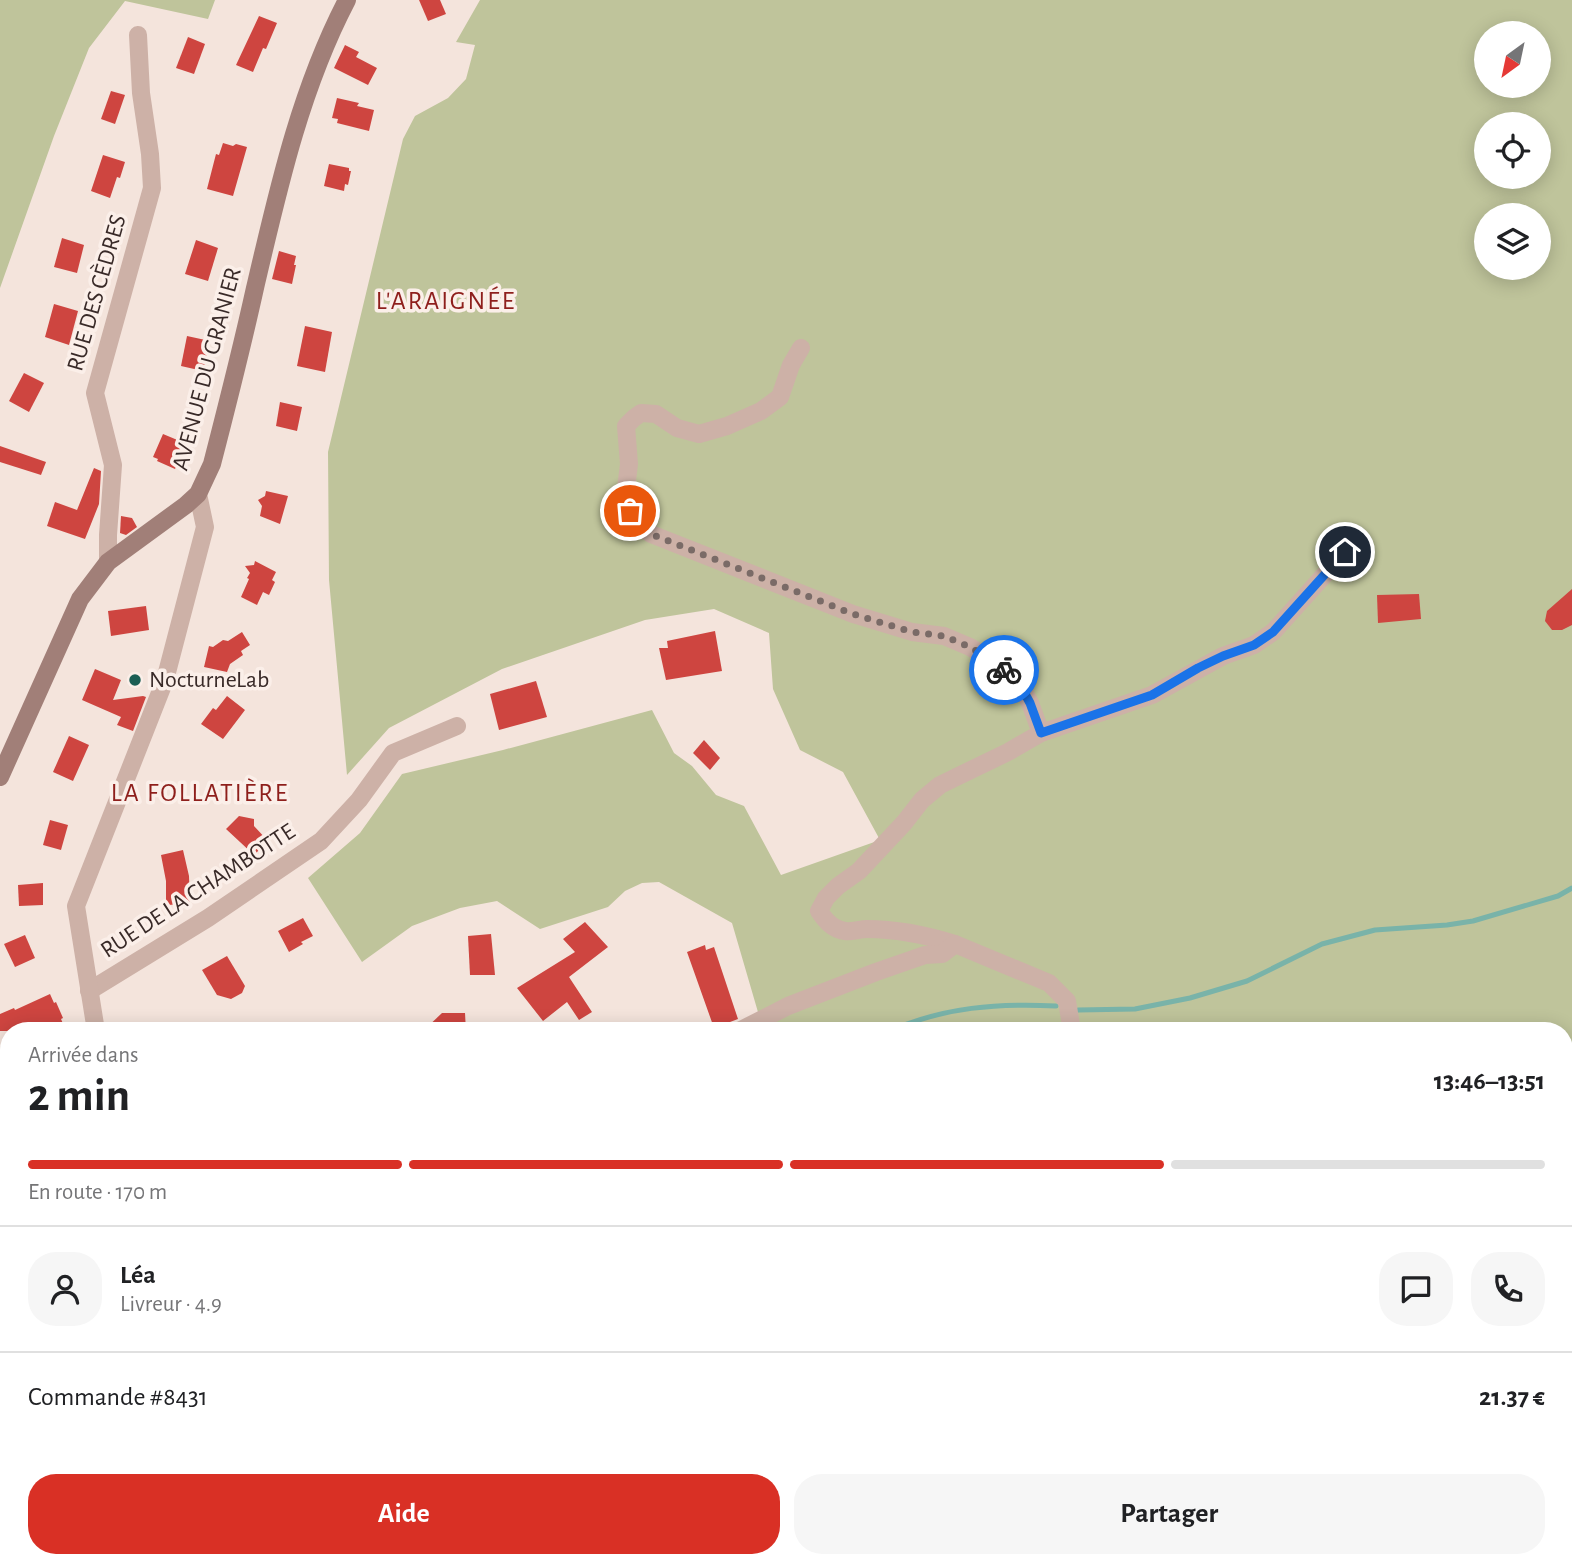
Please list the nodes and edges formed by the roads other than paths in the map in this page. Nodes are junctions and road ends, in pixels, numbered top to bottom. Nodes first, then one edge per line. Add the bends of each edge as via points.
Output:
1 (347, 0) edge
2 (138, 35) dead end
3 (801, 348) dead end
4 (198, 494) junction
5 (1345, 552) dead end
6 (108, 562) junction
7 (457, 726) dead end
8 (1041, 733) junction
9 (0, 777) edge
10 (955, 944) junction
11 (89, 991) junction
12 (94, 1022) edge
13 (757, 1022) edge
14 (1071, 1022) edge

1 - 4 main road, AVENUE DU GRANIER via 298,121 212,464
2 - 6 street, RUE DES CÈDRES via 152,188 95,393 113,466
3 - 8 street via 779,397 761,411 699,434 677,428 656,414 641,413 626,426 629,464 625,497 637,524 651,534 853,614 912,632 944,636 970,647 998,664 1024,692
4 - 6 main road, AVENUE DU GRANIER
4 - 11 street via 205,527 164,680 76,906
5 - 8 street via 1273,632 1254,645 1198,668 1152,695
6 - 9 main road, AVENUE DU GRANIER via 80,599
7 - 11 street, RUE DE LA CHAMBOTTE via 393,752 359,800 321,841
8 - 10 street via 940,785 859,871 826,898 820,911 826,921 845,931 909,932
10 - 13 street via 942,954 925,955
10 - 14 street via 1049,983 1068,1001
11 - 12 street

